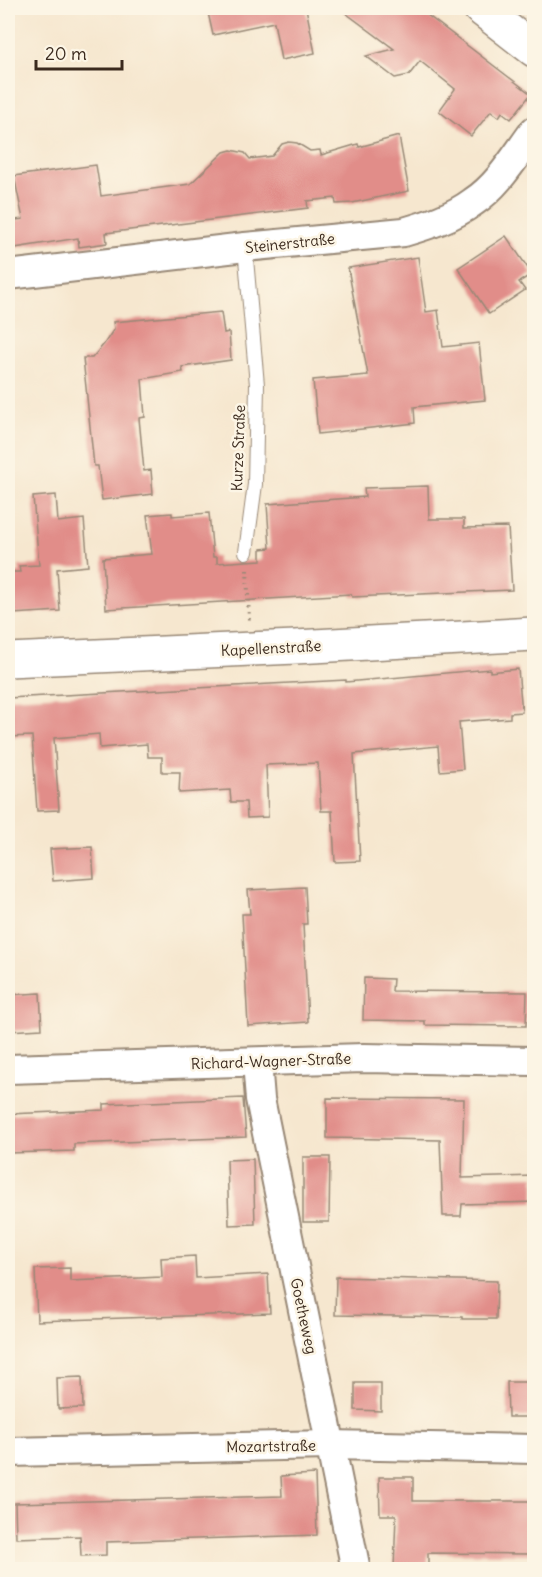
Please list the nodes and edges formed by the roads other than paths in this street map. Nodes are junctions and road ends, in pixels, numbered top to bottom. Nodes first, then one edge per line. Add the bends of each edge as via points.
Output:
1 (480, 8) edge
2 (534, 50) edge
3 (534, 131) edge
4 (245, 247) junction
5 (8, 275) edge
6 (246, 552) road end
7 (534, 634) edge
8 (8, 660) edge
9 (534, 1061) edge
10 (256, 1062) junction
11 (8, 1069) edge
12 (330, 1445) junction
13 (534, 1449) edge
14 (8, 1452) edge
15 (357, 1569) edge

1 - 2 street
3 - 4 street, Steinerstraße via 492,186 474,202 428,225 404,232
4 - 5 street, Steinerstraße
4 - 6 lane, Kurze Straße via 257,384 255,484
7 - 8 street, Kapellenstraße
9 - 10 street, Richard-Wagner-Straße via 364,1058
10 - 11 street, Richard-Wagner-Straße
10 - 12 street, Goetheweg via 260,1099
12 - 13 street, Mozartstraße
12 - 14 street, Mozartstraße
12 - 15 street, Goetheweg

